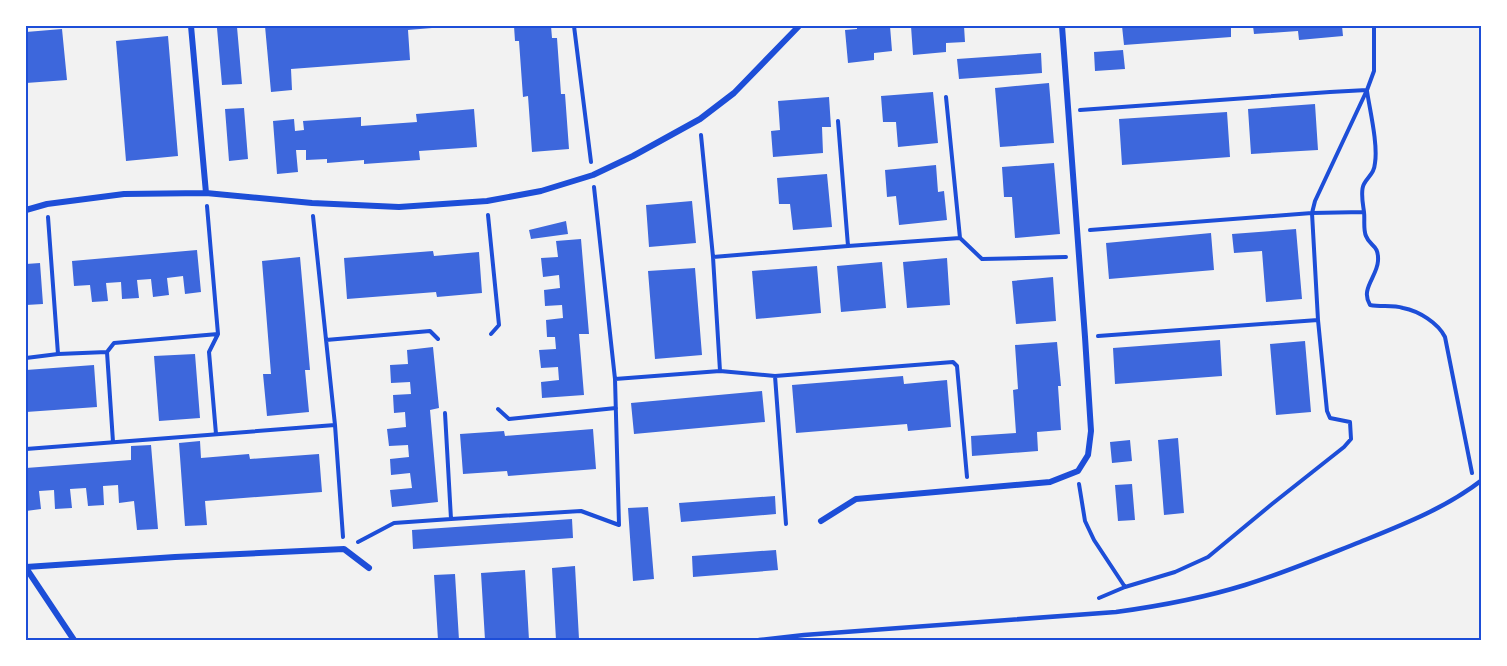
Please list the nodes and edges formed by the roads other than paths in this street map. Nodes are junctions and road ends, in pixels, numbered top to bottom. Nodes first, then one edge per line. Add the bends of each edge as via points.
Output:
1 (191, 26) edge
2 (799, 26) edge
3 (1062, 26) edge
4 (206, 193) junction
5 (26, 210) edge
6 (1482, 480) edge
7 (821, 521) dead end
8 (26, 568) edge
9 (369, 568) dead end
10 (74, 640) edge
11 (759, 640) edge

1 - 4 street
2 - 4 street via 734,93 700,119 593,175 541,191 487,201 399,207
3 - 7 street via 1091,431 1088,454 1078,471 1050,482 855,499
4 - 5 street via 124,194
6 - 11 lane via 1400,526 1304,564 1202,597 1077,616
8 - 9 street via 344,549
8 - 10 street

